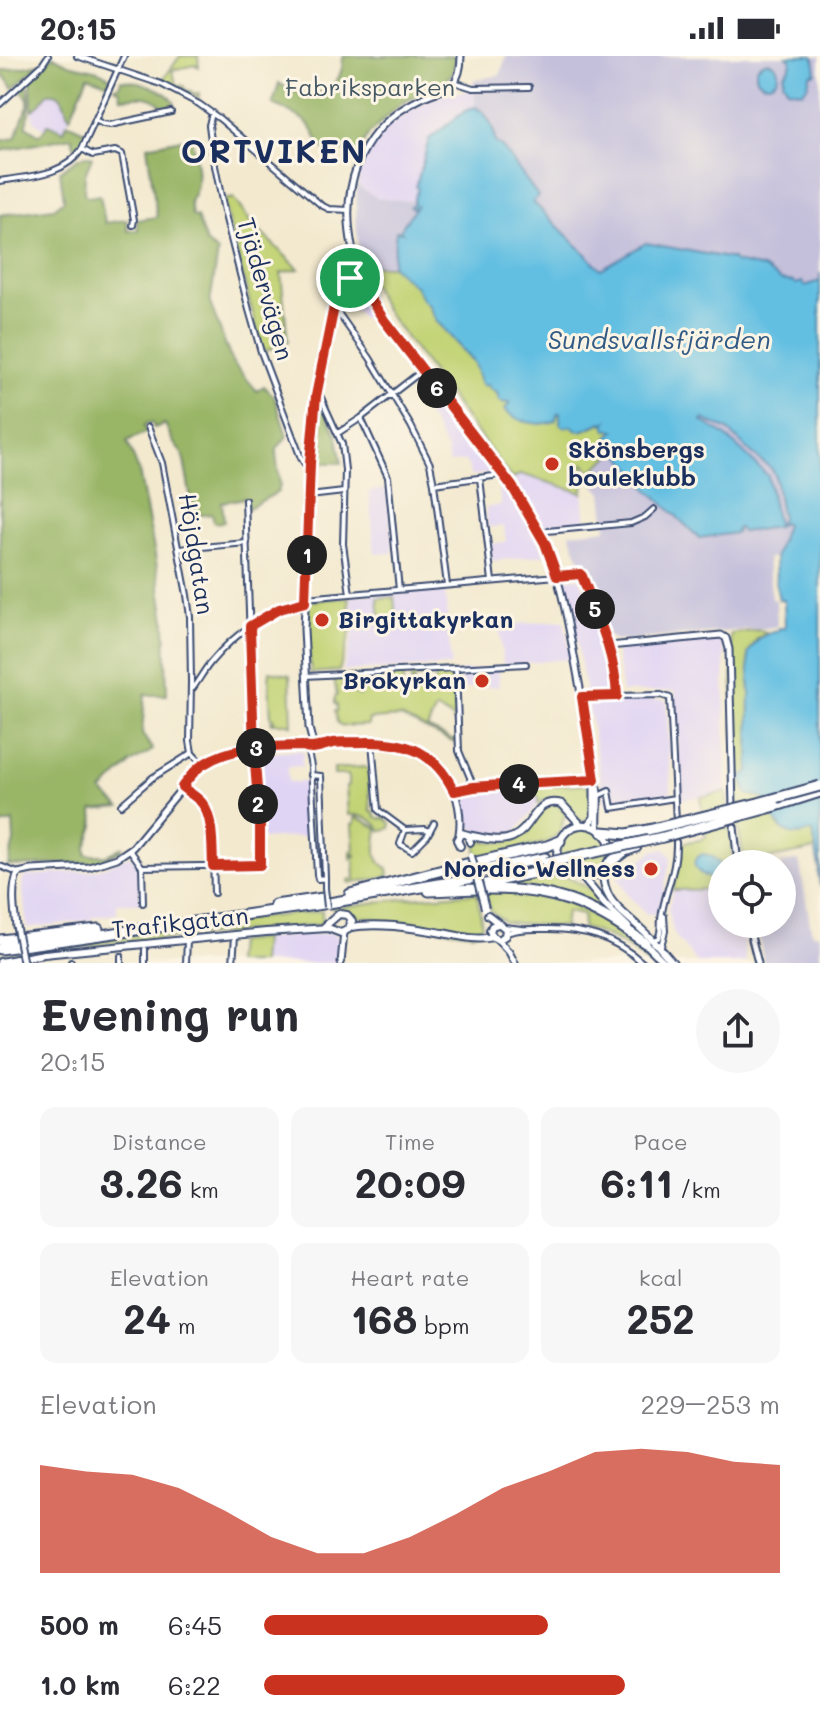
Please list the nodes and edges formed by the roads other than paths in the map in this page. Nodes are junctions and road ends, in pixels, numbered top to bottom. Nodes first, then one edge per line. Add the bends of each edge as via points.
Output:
1 (48, 56) edge
2 (77, 56) edge
3 (124, 56) edge
4 (461, 56) edge
5 (118, 69) junction
6 (454, 82) junction
7 (465, 87) junction
8 (529, 87) dead end
9 (448, 88) junction
10 (0, 104) edge
11 (171, 112) dead end
12 (212, 113) junction
13 (95, 120) junction
14 (82, 149) junction
15 (0, 181) edge
16 (349, 210) junction
17 (133, 225) dead end
18 (359, 274) junction
19 (334, 307) junction
20 (423, 370) junction
21 (317, 389) junction
22 (392, 395) junction
23 (361, 418) junction
24 (148, 427) dead end
25 (338, 433) junction
26 (310, 467) junction
27 (502, 473) junction
28 (480, 478) junction
29 (434, 484) junction
30 (344, 492) junction
31 (309, 496) junction
32 (245, 500) dead end
33 (654, 509) dead end
34 (540, 534) junction
35 (247, 543) junction
36 (179, 549) junction
37 (557, 576) junction
38 (492, 581) junction
39 (447, 585) junction
40 (399, 590) junction
41 (350, 594) junction
42 (305, 600) junction
43 (279, 609) junction
44 (280, 616) dead end
45 (250, 626) junction
46 (609, 646) junction
47 (526, 664) dead end
48 (456, 669) junction
49 (306, 676) junction
50 (191, 690) junction
51 (617, 696) junction
52 (582, 697) junction
53 (372, 742) junction
54 (310, 744) junction
55 (254, 748) junction
56 (192, 753) junction
57 (202, 764) junction
58 (311, 775) junction
59 (595, 780) junction
60 (182, 787) junction
61 (474, 787) junction
62 (820, 788) edge
63 (454, 791) junction
64 (598, 796) junction
65 (675, 798) junction
66 (121, 805) dead end
67 (776, 806) junction
68 (733, 807) dead end
69 (570, 813) junction
70 (434, 823) dead end
71 (676, 823) dead end
72 (584, 825) junction
73 (734, 828) dead end
74 (405, 830) junction
75 (569, 830) junction
76 (600, 830) junction
77 (430, 831) junction
78 (465, 839) junction
79 (560, 841) junction
80 (676, 842) dead end
81 (130, 850) junction
82 (736, 850) edge
83 (557, 854) dead end
84 (546, 860) junction
85 (559, 862) dead end
86 (0, 866) edge
87 (213, 866) junction
88 (142, 867) junction
89 (606, 867) junction
90 (18, 873) junction
91 (476, 875) junction
92 (569, 875) junction
93 (325, 878) junction
94 (584, 879) junction
95 (214, 893) dead end
96 (390, 893) junction
97 (143, 903) dead end
98 (329, 910) junction
99 (664, 910) junction
100 (348, 926) junction
101 (498, 932) junction
102 (235, 936) junction
103 (752, 938) edge
104 (0, 940) edge
105 (187, 940) junction
106 (649, 942) junction
107 (0, 949) edge
108 (145, 949) dead end
109 (661, 949) junction
110 (121, 956) dead end
111 (0, 962) edge
112 (23, 963) edge
113 (121, 963) edge
114 (145, 963) edge
115 (186, 963) edge
116 (233, 963) edge
117 (341, 963) edge
118 (515, 963) edge
119 (643, 963) edge
120 (665, 963) edge
121 (673, 963) edge
122 (758, 963) edge

1 - 10 street
2 - 5 street
3 - 5 street
4 - 6 street
5 - 12 street via 173,90
5 - 13 street
6 - 7 street
6 - 9 street
7 - 8 street
7 - 9 street
9 - 16 street via 383,124 362,154
11 - 13 street via 110,125
12 - 16 street via 321,205
12 - 26 street, Tjädervägen via 211,146 253,327 301,458
13 - 14 street
14 - 15 street via 57,170
14 - 17 street via 93,155 122,154
16 - 18 street
18 - 19 street via 340,285
18 - 20 street via 376,308
19 - 21 street
19 - 22 street
20 - 22 street
20 - 27 street
21 - 25 street
21 - 26 street
22 - 23 street
22 - 29 street via 422,445
23 - 25 street
23 - 40 street via 388,477
24 - 36 street, Höjdgatan via 160,453
25 - 30 street
26 - 31 street
27 - 28 street
27 - 34 street
28 - 29 street
28 - 38 street
29 - 39 street
30 - 31 street
30 - 41 street via 343,544
31 - 42 street
32 - 35 street
33 - 34 street via 631,523
34 - 37 street
35 - 36 street
35 - 45 street
36 - 50 street, Höjdgatan via 190,617
37 - 38 street
37 - 46 street via 582,576
37 - 52 street
38 - 39 street
39 - 40 street
40 - 41 street
41 - 42 street
42 - 43 street
42 - 49 street
43 - 44 street
43 - 45 street
45 - 50 street via 210,663
45 - 55 street
46 - 51 street
46 - 68 street via 726,638
47 - 48 street
48 - 49 street
48 - 61 street via 459,751
49 - 54 street
50 - 56 street, Höjdgatan
51 - 52 street
51 - 65 street via 670,698
52 - 59 street
53 - 54 street
53 - 63 street via 395,742 420,752 440,768
53 - 74 street via 376,806
54 - 55 street
54 - 58 street
55 - 57 street
55 - 87 street via 260,865
56 - 57 street
56 - 66 street
57 - 60 street
58 - 93 street via 317,875
58 - 93 street via 321,776
59 - 61 street
59 - 64 street
59 - 72 street via 594,817
60 - 81 street
60 - 87 street via 207,814
61 - 63 street
62 - 67 highway
62 - 76 highway, bridge via 648,830
62 - 84 highway, bridge
63 - 78 street
64 - 65 street via 609,791 612,808
64 - 76 street
65 - 71 street
67 - 84 highway, bridge
67 - 89 highway, bridge via 733,823 636,847
69 - 72 main road
69 - 75 main road
69 - 78 main road via 562,804 549,802 514,836
70 - 77 street
72 - 75 main road
72 - 76 main road
73 - 82 street
74 - 77 street
74 - 77 street via 400,844 412,851
75 - 79 main road
76 - 89 main road via 610,847
78 - 91 main road
79 - 83 main road
79 - 91 highway
80 - 99 street
81 - 88 street
81 - 90 street via 97,866
84 - 91 highway
85 - 92 main road
86 - 90 street
87 - 88 street
87 - 95 street
88 - 97 street
89 - 94 main road
89 - 106 main road via 605,890 612,903
90 - 112 street, bridge via 14,897
91 - 92 highway
91 - 96 highway
91 - 96 highway via 457,889
91 - 98 highway via 350,894
91 - 101 main road, bridge
91 - 106 highway via 580,903
92 - 94 main road
93 - 98 street
94 - 106 main road via 607,907
96 - 98 highway
98 - 100 main road via 344,914
98 - 100 main road via 338,932
98 - 102 main road, Trafikgatan via 317,930
98 - 104 highway via 173,919
98 - 107 highway
99 - 106 street via 661,935
99 - 109 street
100 - 101 main road via 402,927 477,938
100 - 117 street
101 - 118 street
101 - 119 street via 589,933
102 - 105 main road, Trafikgatan
102 - 116 street
103 - 122 street
105 - 111 main road, Trafikgatan
105 - 115 street
106 - 109 main road
106 - 120 main road
108 - 114 street
109 - 121 main road
110 - 113 street

